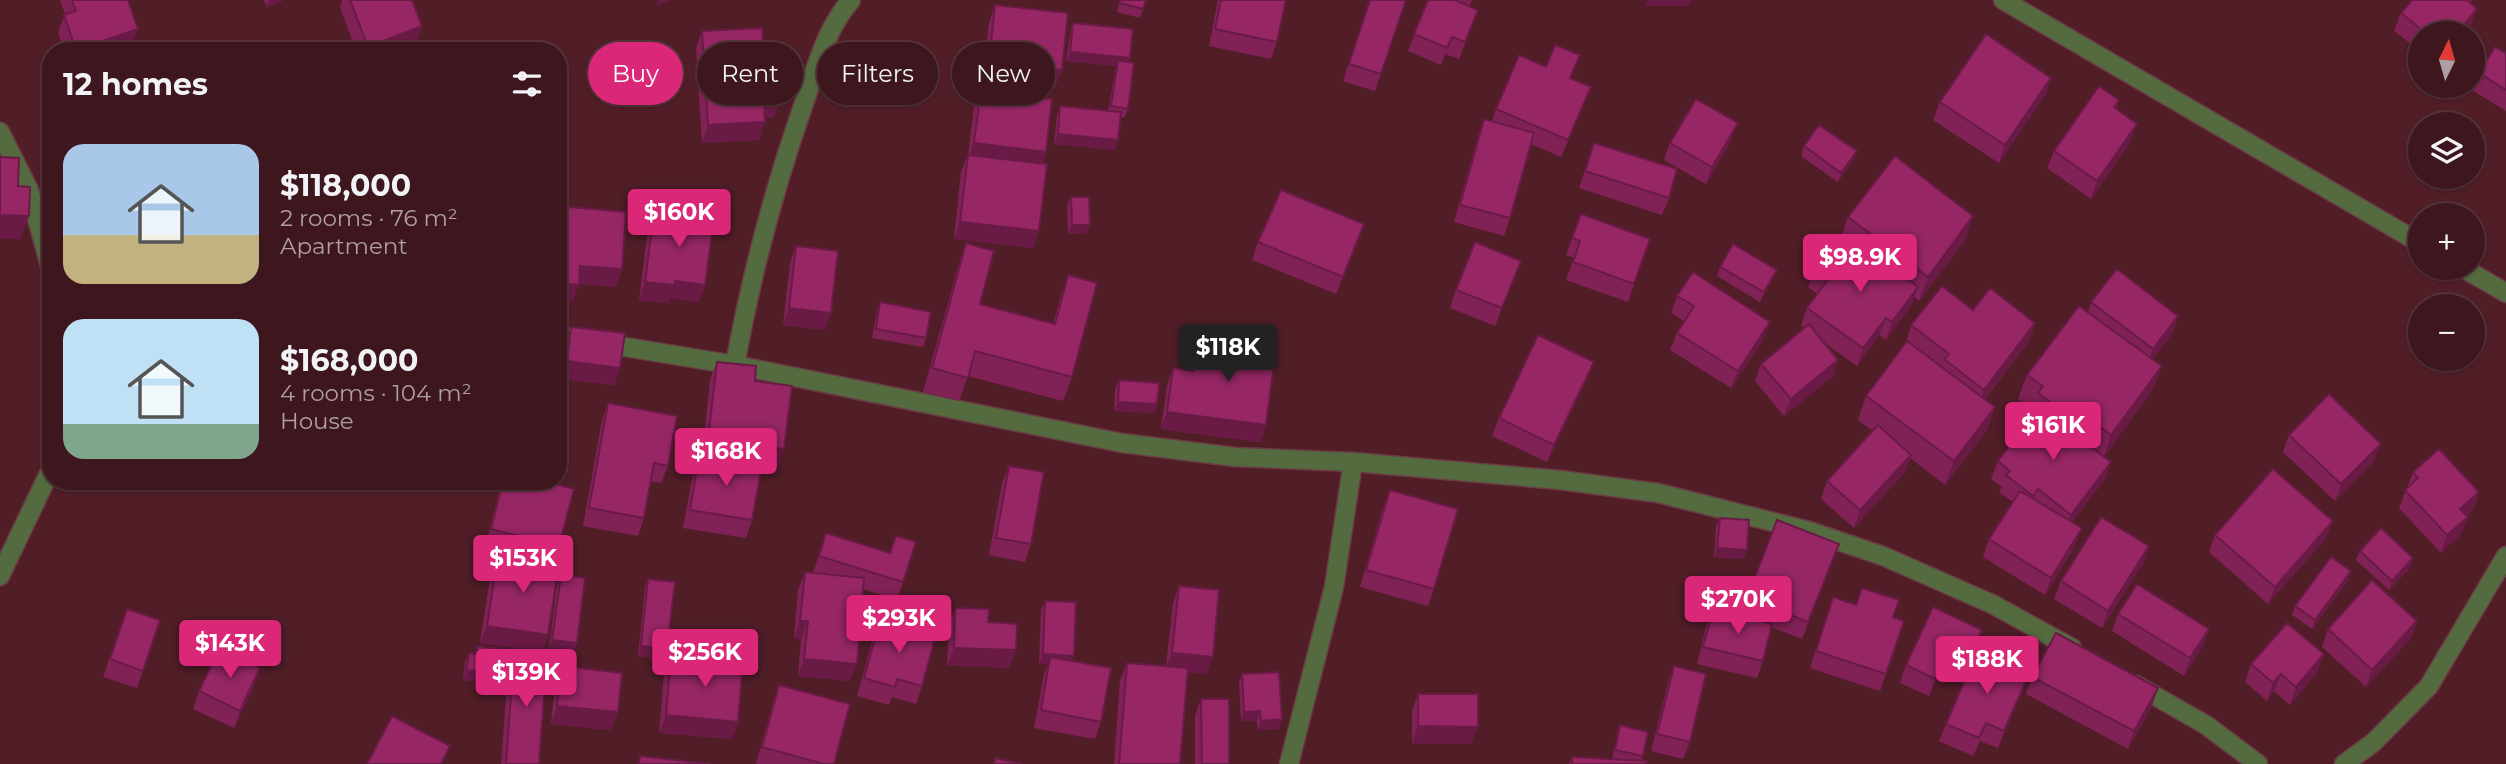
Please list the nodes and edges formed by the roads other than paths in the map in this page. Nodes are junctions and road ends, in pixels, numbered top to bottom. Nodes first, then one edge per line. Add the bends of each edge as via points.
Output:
1 (851, 0) edge
2 (2003, 0) edge
3 (0, 132) edge
4 (2408, 236) edge
5 (42, 237) edge
6 (2484, 280) edge
7 (2506, 293) edge
8 (567, 337) edge
9 (735, 365) junction
10 (1353, 462) junction
11 (42, 488) edge
12 (2506, 556) edge
13 (0, 576) edge
14 (2090, 658) edge
15 (2126, 679) edge
16 (1289, 764) edge
17 (2258, 764) edge
18 (2344, 764) edge

1 - 9 street via 835,18 764,226
2 - 4 street
3 - 5 street via 29,190
6 - 7 street
8 - 9 street
9 - 10 street via 1101,440 1235,457
10 - 14 street via 1658,493 1809,531 1883,556 1993,604
10 - 16 street via 1334,587
11 - 13 street
12 - 18 street via 2429,686 2374,742
15 - 17 street via 2206,725

